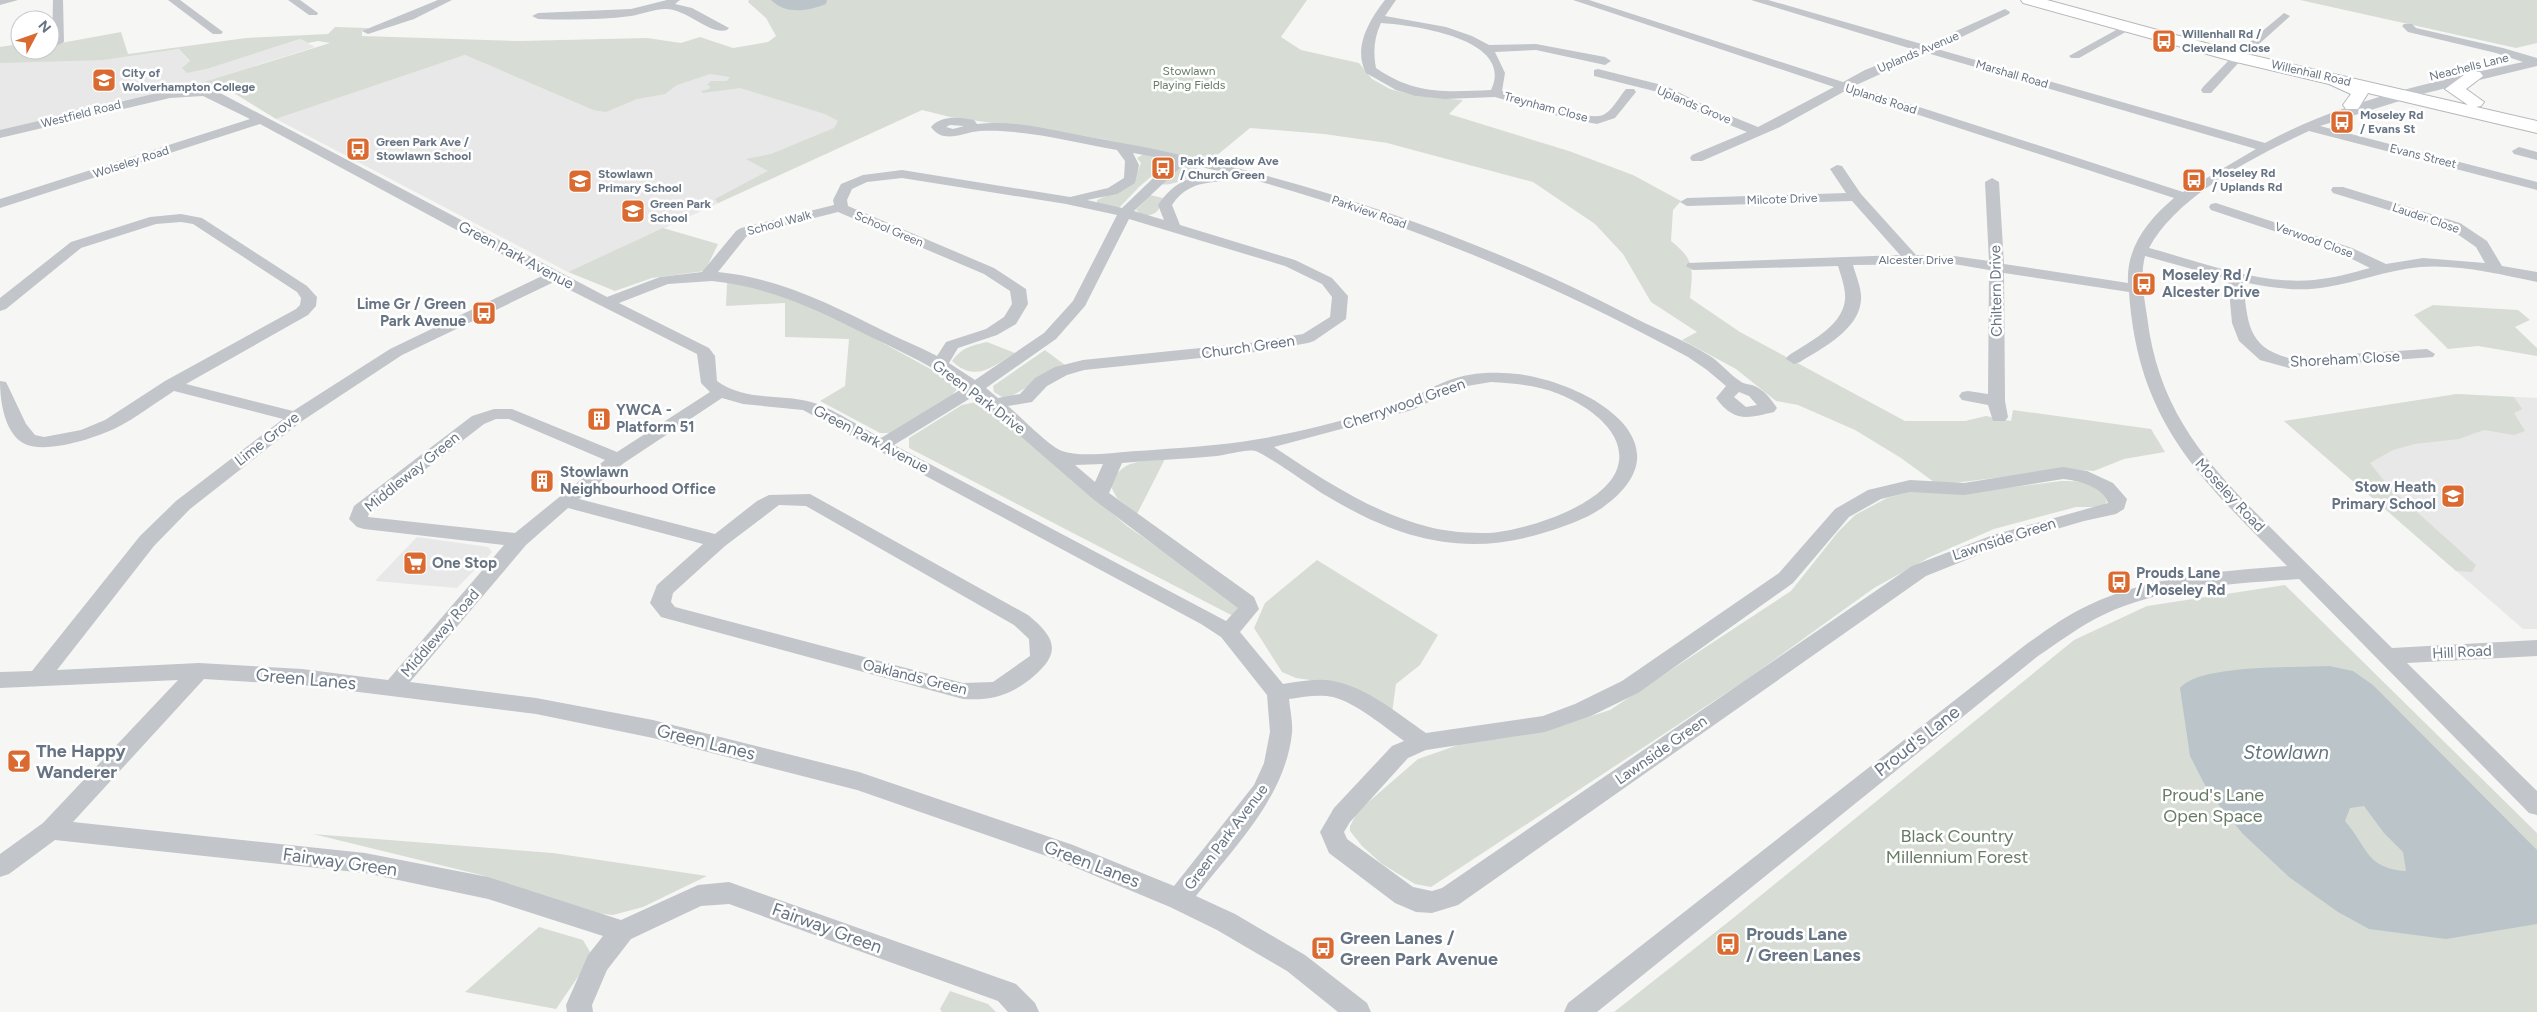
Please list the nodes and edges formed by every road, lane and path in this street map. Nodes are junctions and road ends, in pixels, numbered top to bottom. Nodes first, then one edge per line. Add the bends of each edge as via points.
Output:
1 (13, 0) edge
2 (173, 0) edge
3 (293, 0) edge
4 (447, 0) edge
5 (1391, 0) edge
6 (1578, 0) edge
7 (1756, 0) edge
8 (2029, 0) edge
9 (2052, 0) edge
10 (0, 2) edge
11 (671, 3) edge
12 (1992, 8) dead end
13 (637, 11) junction
14 (2005, 12) junction
15 (313, 13) dead end
16 (538, 16) dead end
17 (2019, 16) dead end
18 (2284, 16) dead end
19 (1376, 19) junction
20 (626, 20) dead end
21 (735, 24) dead end
22 (2127, 27) junction
23 (723, 28) junction
24 (2407, 29) dead end
25 (368, 31) dead end
26 (217, 32) dead end
27 (708, 34) dead end
28 (1487, 48) junction
29 (1927, 49) junction
30 (2248, 54) junction
31 (2516, 55) junction
32 (2075, 56) dead end
33 (2537, 58) edge
34 (1606, 61) dead end
35 (1598, 73) dead end
36 (2474, 76) junction
37 (2326, 77) junction
38 (1842, 86) junction
39 (2408, 89) junction
40 (2207, 90) dead end
41 (193, 92) joint
42 (1630, 92) dead end
43 (1496, 94) junction
44 (2475, 102) junction
45 (2372, 105) junction
46 (2349, 109) junction
47 (2537, 117) edge
48 (261, 120) junction
49 (971, 127) dead end
50 (2308, 127) junction
51 (2537, 128) edge
52 (1760, 132) junction
53 (0, 134) edge
54 (1120, 146) junction
55 (2268, 148) junction
56 (2519, 151) dead end
57 (2537, 156) edge
58 (1182, 158) junction
59 (1697, 158) dead end
60 (1837, 169) dead end
61 (1245, 173) junction
62 (2535, 179) edge
63 (1992, 182) dead end
64 (2338, 190) dead end
65 (1856, 197) junction
66 (2184, 197) junction
67 (1066, 200) junction
68 (1687, 202) dead end
69 (0, 204) edge
70 (841, 207) junction
71 (2216, 207) dead end
72 (1125, 213) junction
73 (1174, 227) junction
74 (2140, 250) junction
75 (1912, 259) junction
76 (1845, 262) junction
77 (1997, 265) junction
78 (1693, 266) dead end
79 (2384, 269) junction
80 (2497, 270) junction
81 (2235, 275) junction
82 (554, 276) junction
83 (707, 276) junction
84 (2537, 277) edge
85 (2136, 289) junction
86 (606, 302) junction
87 (0, 306) edge
88 (902, 346) junction
89 (952, 346) junction
90 (2427, 354) dead end
91 (1794, 359) dead end
92 (940, 364) junction
93 (0, 386) edge
94 (171, 386) junction
95 (1735, 386) dead end
96 (973, 389) junction
97 (719, 393) junction
98 (1968, 396) dead end
99 (1026, 398) junction
100 (992, 404) junction
101 (296, 416) junction
102 (1026, 433) junction
103 (1259, 445) junction
104 (881, 446) junction
105 (1050, 454) junction
106 (1115, 458) junction
107 (618, 459) junction
108 (1099, 494) junction
109 (564, 501) junction
110 (519, 540) junction
111 (718, 541) junction
112 (2303, 572) junction
113 (1228, 632) junction
114 (2537, 648) edge
115 (2387, 656) junction
116 (200, 671) junction
117 (39, 677) junction
118 (0, 680) edge
119 (394, 687) junction
120 (1278, 693) junction
121 (1423, 742) junction
122 (2537, 806) edge
123 (51, 830) junction
124 (0, 867) edge
125 (1179, 899) junction
126 (622, 931) junction
127 (580, 1012) edge
128 (1026, 1012) edge
129 (1358, 1012) edge
130 (1577, 1012) edge

1 - 10 street
2 - 26 street
3 - 15 street
4 - 25 street
5 - 19 street
6 - 38 street, Uplands Road
7 - 29 street, Marshall Road
8 - 22 highway, Willenhall Road
9 - 30 highway, Willenhall Road
11 - 13 street
11 - 23 street
12 - 14 street
13 - 16 street via 588,16
13 - 20 street
14 - 17 street
14 - 29 street, Uplands Avenue
18 - 30 street
19 - 28 street via 1434,26
19 - 43 street via 1369,39 1368,63 1370,70 1382,80 1417,94
21 - 23 street
22 - 30 highway, Willenhall Road
22 - 32 street
23 - 27 street
24 - 31 street
28 - 34 street via 1536,47
28 - 43 street, Treynham Close via 1500,70 1500,88
29 - 38 street, Uplands Avenue
29 - 55 street, Marshall Road
30 - 37 highway, Willenhall Road
30 - 39 highway, Willenhall Road
30 - 40 street
31 - 33 street
31 - 39 street, Neachells Lane
33 - 36 street, Neachells Lane
35 - 52 street, Uplands Grove via 1662,89
36 - 39 street, Neachells Lane
36 - 44 highway via 2454,89
37 - 39 highway, Willenhall Road
37 - 46 highway via 2360,94
38 - 52 street, Uplands Avenue
38 - 66 street, Uplands Road
39 - 44 highway, Willenhall Road
39 - 45 street, Moseley Road
39 - 46 street, Moseley Road
39 - 51 highway, Willenhall Road
41 - 48 street, Green Park Avenue via 204,92
41 - 53 street, Westfield Road via 131,102
42 - 43 street, Treynham Close via 1609,117 1600,120
44 - 47 highway, Willenhall Road
45 - 46 street, Moseley Road
45 - 51 highway via 2429,105
46 - 50 street, Moseley Road
48 - 69 street, Wolseley Road
48 - 82 street, Green Park Avenue
49 - 54 street, Parkview Road via 1001,128
50 - 55 street, Moseley Road
50 - 62 street, Evans Street via 2522,182
52 - 59 street, Uplands Avenue
54 - 58 street, Parkview Road
54 - 67 street via 1131,159 1133,172 1130,180 1112,191
55 - 66 street, Moseley Road
56 - 57 street
58 - 61 street, Parkview Road
58 - 72 street
60 - 65 street
61 - 73 street via 1200,178 1171,193 1165,205
61 - 95 street, Parkview Road via 1344,203 1445,239 1557,286 1714,366
63 - 77 street, Chiltern Drive
64 - 80 street, Lauder Close via 2455,226 2482,244
65 - 68 street, Milcote Drive via 1704,198
65 - 75 street
66 - 74 street, Moseley Road via 2157,222
67 - 70 street, School Green via 902,174 853,182 842,192
67 - 72 street, School Green
70 - 83 street, School Walk via 746,230
70 - 89 street, School Green via 989,271 1018,289 1020,305 1010,320 979,339
71 - 79 street, Verwood Close via 2238,219 2338,247
72 - 73 street, Church Green
72 - 96 street via 1080,303 1063,324 1027,354
73 - 99 street, Church Green via 1290,263 1327,281 1340,296 1338,319 1308,338 1249,348 1083,365 1041,382
74 - 81 street
74 - 85 street, Moseley Road via 2135,264
75 - 76 street, Alcester Drive
75 - 77 street, Alcester Drive
76 - 78 street, Alcester Drive
76 - 91 street via 1853,300 1847,316 1836,329
77 - 85 street, Alcester Drive
77 - 98 street, Chiltern Drive via 1998,409
79 - 80 street via 2427,263
79 - 81 street via 2314,285 2285,284
80 - 84 street
81 - 90 street, Shoreham Close via 2240,323 2247,341 2266,357 2289,364
82 - 86 street, Green Park Avenue
82 - 101 street, Lime Grove via 396,352
83 - 86 street, Green Park Drive via 670,280
83 - 88 street, Green Park Drive via 761,282 812,300
85 - 112 street, Moseley Road via 2147,368 2167,417 2216,485
86 - 97 street, Green Park Avenue via 707,356 709,383
87 - 94 street via 76,245 138,224 181,218 197,221 302,289 309,297 308,306 302,312
88 - 89 street, School Green
88 - 92 street, Green Park Drive
89 - 92 street
92 - 96 street, Green Park Drive
93 - 94 street via 18,426 29,439 44,442 85,435 111,424
94 - 101 street
96 - 100 street, Green Park Drive
96 - 104 street
97 - 104 street, Green Park Avenue via 742,400 794,402 808,406
97 - 107 street, Middleway Road
99 - 100 street
99 - 102 street via 1022,411
100 - 102 street, Green Park Drive
101 - 117 street, Lime Grove via 183,505 147,541
102 - 105 street, Green Park Drive
103 - 103 street, Cherrywood Green via 1325,431 1411,404 1454,384 1493,378 1519,379 1569,391 1606,415 1621,430 1630,463 1608,495 1553,524 1490,539 1458,538 1396,522 1353,504
103 - 106 street, Cherrywood Green
104 - 113 street, Green Park Avenue via 1158,591
105 - 106 street, Cherrywood Green via 1074,460
105 - 108 street, Green Park Drive
106 - 108 street
107 - 109 street, Middleway Road
107 - 110 street, Middleway Green via 512,414 494,414 478,420 361,510 358,519 364,523
108 - 113 street, Green Park Drive via 1247,602 1249,609
109 - 110 street, Middleway Road
109 - 111 street
110 - 119 street, Middleway Road
111 - 111 street, Oaklands Green via 776,499 810,500 1021,620 1037,632 1042,644 1040,659 1002,689 986,693 963,691 668,612 660,603 664,590
112 - 115 street, Moseley Road
112 - 130 street, Proud's Lane via 2163,587 2121,599 2080,617 2024,657
113 - 120 street, Green Park Avenue
114 - 115 street, Hill Road
115 - 122 street, Moseley Road
116 - 117 street, Green Lanes
116 - 119 street, Green Lanes
116 - 123 street
117 - 118 street, Green Lanes
119 - 125 street, Green Lanes via 536,706 653,729 859,781 1064,852
120 - 121 street via 1334,688 1362,702
120 - 125 street, Green Park Avenue via 1281,732 1275,763 1264,790
121 - 121 street, Lawnside Green via 1545,724 1630,687 1786,578 1842,512 1875,494 1910,486 1964,489 2063,474 2081,475 2118,499 2112,510 2085,514 1979,545 1919,571 1449,897 1432,902 1416,901 1404,895 1338,846 1332,832 1342,815 1400,752
123 - 124 street
123 - 126 street, Fairway Green via 365,863 488,888
125 - 129 street, Green Lanes via 1296,963
126 - 127 street, Fairway Green via 598,963 579,1005
126 - 128 street, Fairway Green via 698,896 729,893 1007,992

